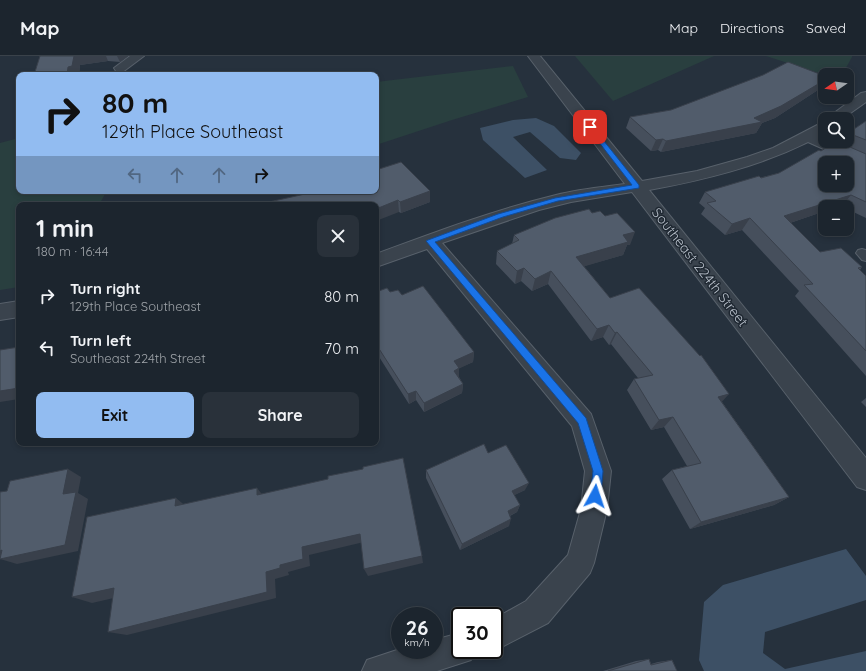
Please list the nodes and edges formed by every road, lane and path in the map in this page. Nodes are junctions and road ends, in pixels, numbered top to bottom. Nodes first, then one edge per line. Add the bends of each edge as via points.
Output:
1 (138, 56) edge
2 (534, 56) edge
3 (120, 68) dead end
4 (866, 96) edge
5 (843, 112) edge
6 (818, 130) edge
7 (808, 137) junction
8 (866, 163) edge
9 (637, 186) junction
10 (430, 241) junction
11 (379, 260) edge
12 (16, 309) edge
13 (0, 312) edge
14 (866, 478) edge
15 (503, 631) edge
16 (451, 651) edge
17 (378, 671) edge

1 - 3 street
2 - 9 street, Southeast 224th Street
4 - 5 street
6 - 7 street
7 - 8 street
7 - 9 street via 779,150 714,171
9 - 10 street via 558,199 500,215
9 - 14 street, Southeast 224th Street
10 - 11 street
10 - 15 street via 583,421 598,471 594,510 580,563 538,612
12 - 13 street
16 - 17 street

